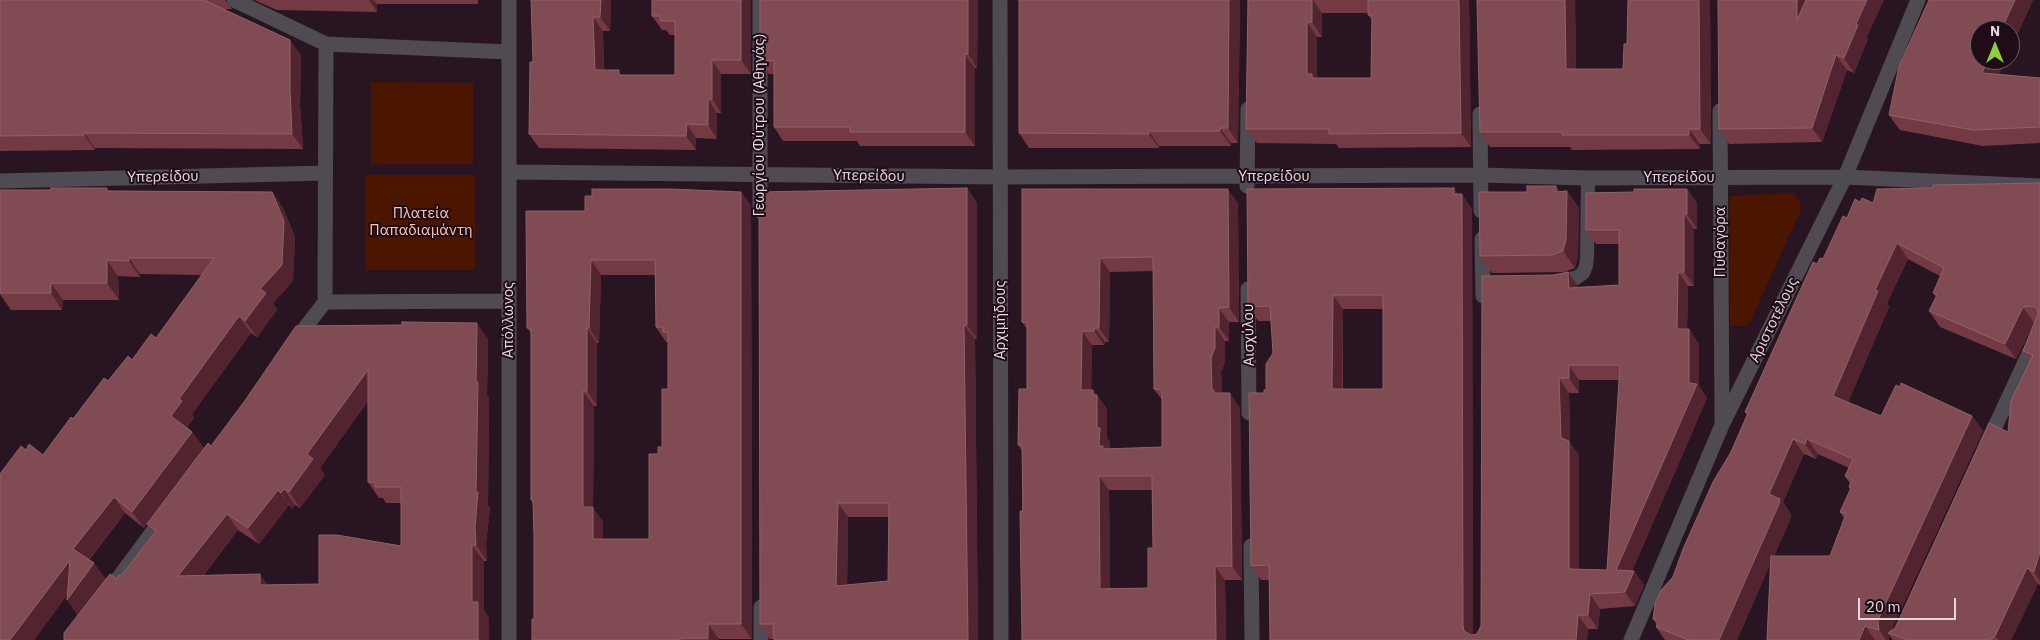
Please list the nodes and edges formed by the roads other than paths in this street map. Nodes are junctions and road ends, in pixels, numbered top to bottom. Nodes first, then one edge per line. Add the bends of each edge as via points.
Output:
1 (234, 0) edge
2 (508, 0) edge
3 (760, 0) edge
4 (1000, 0) edge
5 (1918, 0) edge
6 (326, 44) junction
7 (508, 52) junction
8 (1480, 98) edge
9 (1248, 99) edge
10 (1720, 99) edge
11 (508, 172) junction
12 (325, 173) junction
13 (760, 174) junction
14 (1480, 176) junction
15 (1000, 177) junction
16 (1845, 177) junction
17 (1247, 178) junction
18 (1588, 178) junction
19 (1720, 178) junction
20 (0, 181) edge
21 (2040, 186) edge
22 (1247, 197) edge
23 (760, 224) edge
24 (1248, 276) edge
25 (1482, 282) junction
26 (1501, 282) edge
27 (1547, 282) edge
28 (508, 301) junction
29 (324, 302) junction
30 (1482, 312) edge
31 (2040, 330) edge
32 (283, 357) edge
33 (1250, 424) edge
34 (1722, 425) junction
35 (1983, 454) edge
36 (172, 506) edge
37 (1251, 532) edge
38 (761, 590) edge
39 (101, 601) edge
40 (508, 640) edge
41 (761, 640) edge
42 (1001, 640) edge
43 (1252, 640) edge
44 (1631, 640) edge

1 - 6 street
2 - 7 street, Απόλλωνος
3 - 13 street, Γεωργίου Φύτρου (Αθηνάς)
4 - 15 street, Αρχιμήδους
5 - 16 street, Αριστοτέλους
6 - 7 street
6 - 12 street
7 - 11 street, Απόλλωνος
8 - 14 street
9 - 17 street
10 - 19 street, Πυθαγόρα
11 - 13 street, Υπερείδου
11 - 28 street, Απόλλωνος
12 - 20 street, Υπερείδου
12 - 29 street
13 - 15 street, Υπερείδου
13 - 23 street, Γεωργίου Φύτρου (Αθηνάς)
14 - 17 street, Υπερείδου
14 - 18 street, Υπερείδου
14 - 25 street
15 - 17 street, Υπερείδου
15 - 42 street, Αρχιμήδους
16 - 19 street, Υπερείδου
16 - 21 street, Υπερείδου
16 - 34 street, Αριστοτέλους
17 - 22 street
18 - 19 street, Υπερείδου
18 - 27 lane via 1586,266 1576,278
19 - 34 street, Πυθαγόρα
24 - 33 street, Αισχύλου
25 - 26 lane
25 - 30 street
28 - 29 street
28 - 40 street, Απόλλωνος
29 - 32 street
31 - 35 street
34 - 44 street, Αριστοτέλους
36 - 39 street
37 - 43 street
38 - 41 street

